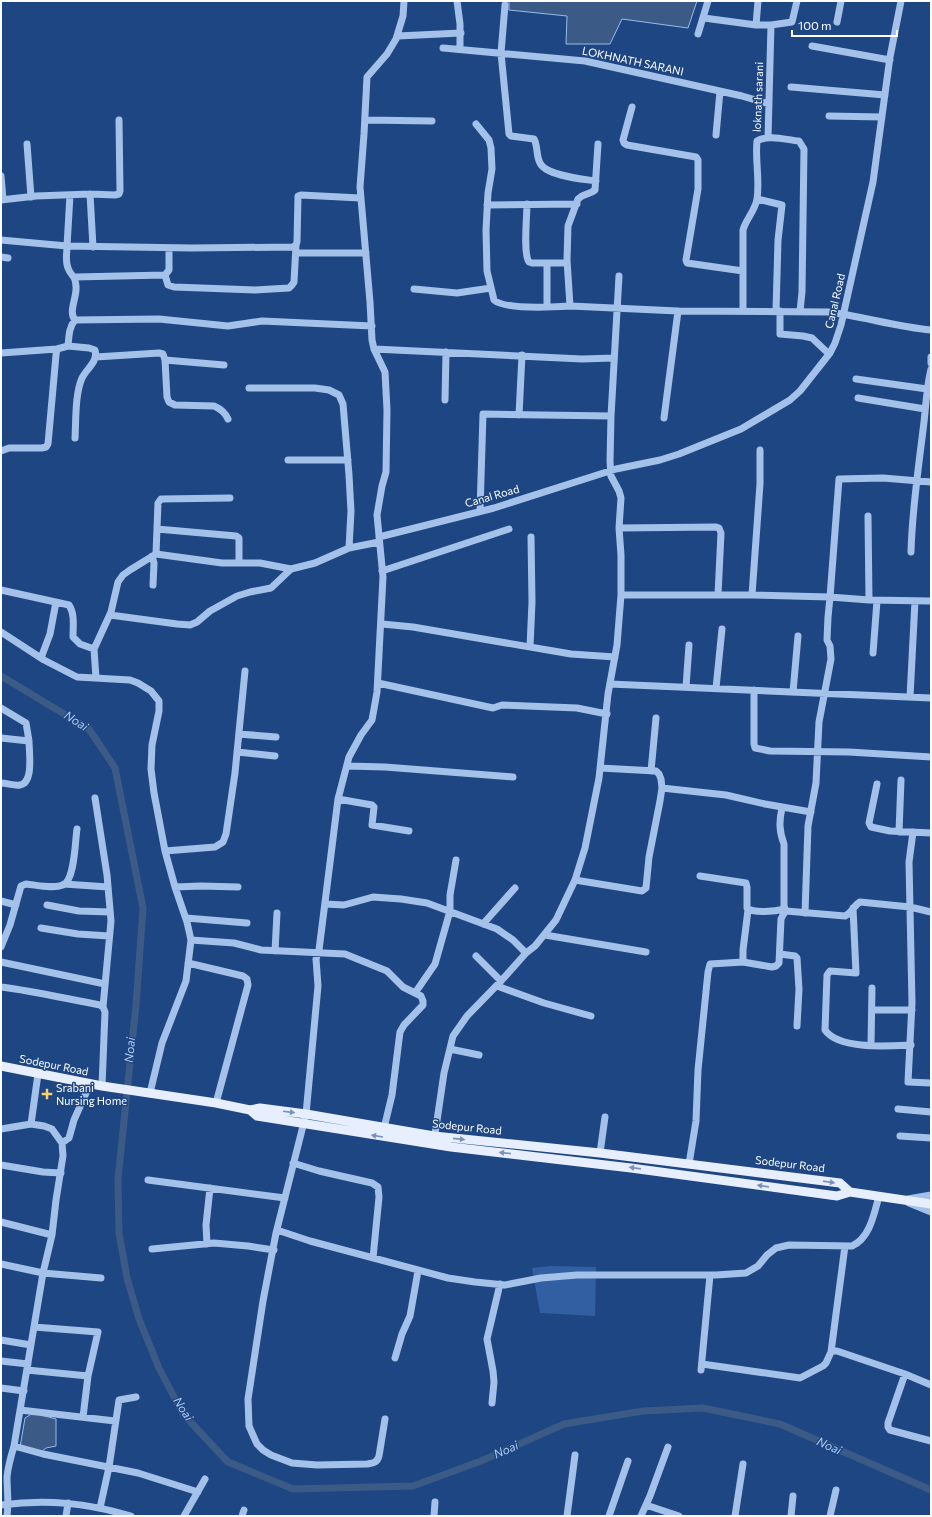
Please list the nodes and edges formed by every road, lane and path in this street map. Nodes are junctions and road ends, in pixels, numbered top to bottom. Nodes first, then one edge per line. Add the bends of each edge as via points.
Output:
1 (404, 1) edge
2 (457, 1) edge
3 (708, 1) edge
4 (758, 1) edge
5 (797, 1) edge
6 (841, 1) edge
7 (901, 1) edge
8 (505, 5) dead end
9 (704, 18) junction
10 (837, 22) dead end
11 (756, 25) junction
12 (771, 25) junction
13 (461, 33) junction
14 (698, 34) dead end
15 (398, 36) junction
16 (812, 46) dead end
17 (443, 48) dead end
18 (460, 48) junction
19 (501, 53) junction
20 (890, 60) junction
21 (790, 86) dead end
22 (720, 91) junction
23 (885, 95) junction
24 (769, 104) junction
25 (632, 107) dead end
26 (829, 116) dead end
27 (882, 117) junction
28 (119, 120) dead end
29 (365, 120) junction
30 (432, 121) dead end
31 (476, 124) dead end
32 (716, 135) dead end
33 (768, 138) junction
34 (26, 144) dead end
35 (598, 144) dead end
36 (1, 176) edge
37 (596, 181) junction
38 (90, 194) junction
39 (70, 195) junction
40 (31, 197) junction
41 (360, 198) junction
42 (2, 199) edge
43 (757, 200) junction
44 (527, 204) junction
45 (577, 204) junction
46 (487, 205) junction
47 (1, 240) edge
48 (296, 245) junction
49 (67, 246) junction
50 (94, 246) junction
51 (169, 248) junction
52 (296, 253) junction
53 (366, 253) junction
54 (547, 263) junction
55 (567, 263) junction
56 (743, 271) junction
57 (165, 275) junction
58 (619, 276) dead end
59 (75, 277) junction
60 (491, 288) junction
61 (414, 289) dead end
62 (570, 306) junction
63 (547, 307) junction
64 (617, 309) junction
65 (743, 310) junction
66 (678, 311) junction
67 (778, 311) junction
68 (800, 311) junction
69 (846, 314) junction
70 (75, 320) junction
71 (372, 326) junction
72 (931, 330) edge
73 (68, 346) junction
74 (57, 349) junction
75 (374, 349) junction
76 (446, 352) junction
77 (1, 353) edge
78 (829, 354) junction
79 (522, 355) junction
80 (96, 357) junction
81 (931, 357) edge
82 (614, 358) junction
83 (165, 360) junction
84 (931, 363) edge
85 (224, 365) dead end
86 (931, 369) edge
87 (856, 379) dead end
88 (249, 388) dead end
89 (927, 389) junction
90 (858, 398) dead end
91 (445, 400) dead end
92 (925, 409) junction
93 (519, 415) junction
94 (611, 416) junction
95 (664, 418) dead end
96 (228, 419) dead end
97 (75, 438) dead end
98 (760, 450) dead end
99 (1, 451) edge
100 (288, 460) dead end
101 (348, 460) junction
102 (611, 472) junction
103 (916, 481) junction
104 (931, 482) edge
105 (230, 498) dead end
106 (480, 511) junction
107 (868, 516) dead end
108 (619, 528) junction
109 (157, 529) junction
110 (509, 529) dead end
111 (530, 537) dead end
112 (379, 540) junction
113 (349, 548) junction
114 (911, 552) dead end
115 (154, 555) junction
116 (239, 562) junction
117 (291, 569) junction
118 (382, 571) junction
119 (153, 586) dead end
120 (1, 590) edge
121 (621, 595) junction
122 (718, 595) junction
123 (752, 595) junction
124 (830, 597) junction
125 (873, 601) junction
126 (915, 601) junction
127 (931, 601) edge
128 (56, 602) junction
129 (110, 615) junction
130 (382, 624) junction
131 (722, 629) dead end
132 (1, 632) edge
133 (798, 636) dead end
134 (689, 645) dead end
135 (530, 647) junction
136 (94, 649) junction
137 (873, 653) dead end
138 (615, 657) junction
139 (41, 658) junction
140 (245, 671) dead end
141 (96, 678) junction
142 (378, 682) junction
143 (610, 684) junction
144 (686, 687) junction
145 (716, 688) junction
146 (754, 690) junction
147 (793, 692) junction
148 (825, 693) junction
149 (910, 697) junction
150 (931, 698) edge
151 (1, 708) edge
152 (607, 714) junction
153 (656, 718) dead end
154 (239, 734) junction
155 (276, 737) dead end
156 (1, 738) edge
157 (29, 741) junction
158 (237, 752) junction
159 (817, 752) junction
160 (275, 756) dead end
161 (931, 757) edge
162 (347, 766) junction
163 (600, 768) junction
164 (651, 771) junction
165 (514, 777) dead end
166 (901, 780) dead end
167 (1, 783) edge
168 (877, 784) dead end
169 (662, 788) junction
170 (95, 798) dead end
171 (338, 799) junction
172 (782, 808) junction
173 (811, 812) junction
174 (77, 829) dead end
175 (409, 831) dead end
176 (899, 832) junction
177 (913, 832) junction
178 (931, 833) edge
179 (165, 851) junction
180 (456, 860) dead end
181 (700, 876) dead end
182 (575, 880) junction
183 (64, 884) junction
184 (108, 887) junction
185 (175, 887) junction
186 (238, 887) dead end
187 (515, 888) dead end
188 (1, 901) edge
189 (325, 904) junction
190 (16, 905) junction
191 (47, 905) dead end
192 (910, 907) junction
193 (854, 908) junction
194 (450, 910) junction
195 (748, 910) junction
196 (786, 910) junction
197 (110, 912) junction
198 (931, 912) edge
199 (278, 913) dead end
200 (805, 913) junction
201 (186, 918) junction
202 (247, 923) dead end
203 (483, 924) junction
204 (41, 928) dead end
205 (545, 935) junction
206 (110, 936) junction
207 (191, 940) junction
208 (1, 947) edge
209 (275, 951) junction
210 (646, 952) dead end
211 (318, 953) junction
212 (526, 953) junction
213 (780, 954) junction
214 (476, 956) dead end
215 (1, 962) edge
216 (188, 962) junction
217 (743, 962) junction
218 (105, 984) junction
219 (499, 984) junction
220 (1, 987) edge
221 (872, 988) dead end
222 (415, 993) junction
223 (103, 1007) junction
224 (872, 1010) junction
225 (912, 1010) junction
226 (591, 1016) dead end
227 (797, 1026) dead end
228 (911, 1045) junction
229 (871, 1046) junction
230 (450, 1049) junction
231 (479, 1055) dead end
232 (1, 1066) edge
233 (38, 1074) junction
234 (931, 1083) edge
235 (90, 1084) junction
236 (102, 1086) junction
237 (146, 1093) junction
238 (216, 1103) junction
239 (898, 1109) dead end
240 (931, 1112) edge
241 (605, 1117) dead end
242 (304, 1119) junction
243 (31, 1124) junction
244 (384, 1128) junction
245 (1, 1129) edge
246 (900, 1136) dead end
247 (931, 1138) edge
248 (434, 1140) junction
249 (62, 1143) junction
250 (600, 1153) junction
251 (293, 1163) junction
252 (689, 1164) junction
253 (1, 1165) edge
254 (60, 1173) junction
255 (148, 1180) dead end
256 (210, 1188) junction
257 (850, 1192) junction
258 (931, 1195) edge
259 (879, 1196) junction
260 (285, 1198) junction
261 (902, 1199) junction
262 (931, 1204) edge
263 (931, 1212) edge
264 (1, 1222) edge
265 (277, 1230) junction
266 (52, 1235) junction
267 (207, 1244) junction
268 (845, 1246) junction
269 (152, 1250) dead end
270 (274, 1250) junction
271 (373, 1258) junction
272 (1, 1264) edge
273 (418, 1271) junction
274 (43, 1274) junction
275 (710, 1275) junction
276 (101, 1278) dead end
277 (500, 1284) junction
278 (34, 1327) junction
279 (1, 1340) edge
280 (31, 1345) junction
281 (831, 1352) junction
282 (395, 1358) dead end
283 (1, 1361) edge
284 (28, 1367) junction
285 (905, 1374) junction
286 (88, 1376) junction
287 (931, 1385) edge
288 (1, 1388) edge
289 (24, 1391) junction
290 (136, 1397) dead end
291 (492, 1403) dead end
292 (20, 1410) junction
293 (83, 1417) junction
294 (385, 1419) dead end
295 (115, 1421) junction
296 (931, 1442) edge
297 (14, 1446) junction
298 (668, 1447) dead end
299 (575, 1455) dead end
300 (628, 1461) dead end
301 (743, 1464) dead end
302 (109, 1467) junction
303 (205, 1479) dead end
304 (836, 1490) dead end
305 (198, 1492) junction
306 (793, 1496) dead end
307 (435, 1502) dead end
308 (68, 1503) junction
309 (5, 1504) edge
310 (646, 1505) junction
311 (100, 1508) junction
312 (8, 1516) edge
313 (66, 1516) edge
314 (131, 1516) edge
315 (184, 1516) edge
316 (434, 1516) edge
317 (566, 1516) edge
318 (609, 1516) edge
319 (641, 1516) edge
320 (679, 1516) edge
321 (735, 1516) edge
322 (791, 1516) edge
323 (830, 1516) edge

1 - 15 street
2 - 13 street
3 - 9 street
4 - 11 street
5 - 12 street via 792,22
6 - 10 street
7 - 20 street, Canal Road
8 - 19 street
9 - 11 street
9 - 14 street
11 - 12 street
12 - 24 street, loknath sarani
13 - 15 street
13 - 18 street
15 - 29 street via 367,77
16 - 20 street
17 - 18 street, LOKHNATH SARANI
18 - 19 street, LOKHNATH SARANI
19 - 22 street, LOKHNATH SARANI via 585,61
19 - 37 street via 510,134 534,139 540,163 544,168 573,178
20 - 23 street, Canal Road
21 - 23 street
22 - 24 street, LOKHNATH SARANI
22 - 32 street
23 - 27 street, Canal Road
24 - 33 street, loknath sarani
25 - 56 street via 624,143 696,157 698,160 698,189 687,263
26 - 27 street
27 - 69 street, Canal Road via 873,182
28 - 38 street via 119,194
29 - 30 street
29 - 41 street
31 - 46 street via 489,140 491,148 492,169
33 - 43 street, loknath sarani via 757,141
33 - 68 street via 799,141 804,149
34 - 40 street
35 - 37 street
36 - 42 street
37 - 45 street via 595,190 578,199
38 - 39 street
38 - 50 street
39 - 40 street
39 - 49 street
40 - 42 street
41 - 48 street via 298,196
41 - 53 street
43 - 56 street, loknath sarani via 743,230
43 - 67 street via 782,205 778,240
44 - 45 street
44 - 46 street
44 - 54 street via 527,260 532,263
45 - 55 street via 568,226
46 - 60 street via 487,271
47 - 49 street
48 - 51 street via 268,248
48 - 52 street
49 - 50 street
49 - 59 street via 66,262
50 - 51 street
51 - 57 street via 168,270
52 - 53 street
52 - 57 street via 294,282 285,288 255,290 174,287 168,285
53 - 71 street
54 - 55 street
54 - 63 street
55 - 62 street
56 - 65 street, loknath sarani
57 - 59 street
58 - 64 street
59 - 70 street via 72,314
60 - 61 street via 457,293
60 - 63 street via 494,300 498,303
62 - 63 street
62 - 64 street
64 - 66 street
64 - 82 street
65 - 66 street
65 - 67 street
66 - 95 street
67 - 68 street
67 - 78 street via 780,334 812,338
68 - 69 street
69 - 72 street via 877,322
69 - 78 street, Canal Road
70 - 71 street via 159,320 228,326 262,321
70 - 73 street via 69,331
71 - 75 street
73 - 74 street
73 - 80 street via 95,350
74 - 77 street
74 - 99 street via 48,444 42,448 9,448
75 - 76 street
75 - 112 street via 385,372 388,410 386,472 377,515
76 - 79 street
76 - 91 street
78 - 102 street, Canal Road via 804,387 790,400 757,421 679,454
79 - 82 street via 582,359
79 - 93 street
80 - 83 street via 159,353 163,354
80 - 97 street via 80,385
81 - 84 street
82 - 94 street
83 - 85 street
83 - 96 street via 169,402 175,405 214,406 225,413
86 - 89 street
87 - 89 street
88 - 101 street via 315,388 339,395 343,404
89 - 92 street
90 - 92 street
92 - 103 street
93 - 94 street
93 - 106 street via 483,414
94 - 102 street
98 - 123 street
100 - 101 street
101 - 113 street via 351,511
102 - 106 street, Canal Road
102 - 108 street via 621,498
103 - 104 street
103 - 114 street
103 - 124 street via 883,478 839,479
105 - 109 street via 161,499 158,503
106 - 112 street, Canal Road
107 - 125 street
108 - 121 street
108 - 122 street via 719,528 721,533
109 - 115 street
109 - 116 street via 236,536 240,538
110 - 118 street
111 - 135 street
112 - 113 street, Canal Road
112 - 118 street
113 - 117 street, Canal Road via 315,563
115 - 116 street via 222,563
115 - 119 street
115 - 129 street via 122,576 118,582
116 - 117 street
117 - 129 street via 271,588 237,596 190,625
118 - 130 street
120 - 128 street
121 - 122 street
121 - 138 street
122 - 123 street
123 - 124 street
124 - 125 street
124 - 148 street via 828,640 831,659
125 - 126 street
125 - 137 street
126 - 127 street
126 - 149 street
128 - 136 street via 69,605 72,609 75,640
128 - 139 street
129 - 136 street
130 - 135 street
130 - 142 street
131 - 145 street
132 - 139 street
133 - 147 street
134 - 144 street
135 - 138 street via 571,654
136 - 141 street
138 - 143 street
139 - 141 street via 77,677
140 - 154 street
141 - 179 street via 138,682 152,691 159,701 151,769
142 - 152 street via 493,708 502,705 558,706
142 - 162 street via 372,720 349,756
143 - 144 street
143 - 152 street
144 - 145 street
145 - 146 street
146 - 147 street
146 - 159 street via 754,747 770,751
147 - 148 street
148 - 149 street
148 - 159 street
149 - 150 street
151 - 157 street via 26,723
152 - 163 street
153 - 164 street
154 - 155 street
154 - 158 street
156 - 157 street
157 - 167 street via 29,778 26,783
158 - 160 street
158 - 179 street via 223,842 215,847
159 - 161 street
159 - 173 street via 816,783
162 - 165 street
162 - 171 street
163 - 164 street
163 - 182 street via 585,848
164 - 169 street via 659,774
166 - 176 street
168 - 176 street via 869,823 875,829
169 - 172 street via 726,795
169 - 182 street via 645,890
170 - 184 street
171 - 175 street via 372,805 372,825
171 - 189 street
172 - 173 street
172 - 196 street via 779,827 784,853 783,888
173 - 200 street via 808,826
174 - 183 street via 72,871 69,880
176 - 177 street
177 - 178 street
177 - 192 street via 909,862
179 - 185 street
180 - 194 street
181 - 195 street via 746,883
182 - 205 street via 556,920
183 - 184 street
183 - 190 street via 23,884
184 - 197 street
185 - 186 street
185 - 201 street
187 - 203 street
188 - 190 street
189 - 194 street via 344,905 373,897 427,903
189 - 211 street
190 - 208 street
191 - 197 street via 79,911
192 - 193 street via 860,902
192 - 198 street
192 - 225 street
193 - 200 street via 845,916
193 - 229 street via 856,973 830,971 827,975 825,1030 834,1038
194 - 203 street
194 - 222 street via 435,964
195 - 196 street
195 - 217 street
196 - 200 street
196 - 213 street via 782,920
197 - 206 street
199 - 209 street
201 - 202 street
201 - 207 street
203 - 212 street via 513,940
204 - 206 street
205 - 210 street
205 - 212 street
206 - 218 street
207 - 209 street via 234,943
207 - 216 street
209 - 211 street
211 - 222 street via 345,954 372,964 387,971 403,987
211 - 242 street via 318,986
212 - 219 street
213 - 217 street via 779,963 772,967
213 - 227 street via 797,958 800,989
214 - 219 street
215 - 218 street
216 - 237 street via 186,981
216 - 238 street via 247,979 248,985
217 - 252 street via 710,964 698,1070 696,1121
218 - 223 street
219 - 226 street via 544,1003
219 - 230 street via 467,1016 453,1036
220 - 223 street via 100,1004
221 - 224 street
222 - 244 street via 421,996 423,1005 404,1024 400,1032 392,1095
223 - 236 street via 105,1012
224 - 225 street
224 - 229 street
225 - 228 street
228 - 229 street
228 - 234 street via 908,1082
230 - 231 street
230 - 248 street
232 - 233 main road, Sodepur Road
233 - 235 main road, Sodepur Road
233 - 243 street
235 - 236 main road, Sodepur Road
235 - 249 street via 69,1138
236 - 237 main road, Sodepur Road
237 - 238 main road, Sodepur Road
238 - 242 main road, Sodepur Road via 250,1110 260,1108
239 - 240 street
241 - 250 street
242 - 244 main road, Sodepur Road
248 -> 242 main road
242 - 251 street
243 - 245 street
243 - 249 street via 52,1129
244 - 248 main road, Sodepur Road
246 - 247 street
248 -> 250 main road, Sodepur Road
257 -> 248 main road via 837,1196
249 - 254 street
250 - 252 main road, Sodepur Road
251 - 260 street
251 - 271 street via 372,1183 378,1188
252 -> 257 main road, Sodepur Road via 840,1183
253 - 254 street
254 - 266 street
255 - 256 street
256 - 260 street
256 - 267 street via 206,1219
257 - 259 main road, Sodepur Road
258 - 261 street
259 - 261 main road, Sodepur Road
259 - 268 street via 865,1235 860,1242
260 - 265 street
261 - 262 main road, Sodepur Road
261 - 263 street
264 - 266 street
265 - 270 street
265 - 271 street
266 - 274 street
267 - 269 street
267 - 270 street via 231,1244
268 - 275 street via 789,1245 776,1248 758,1266 746,1273
268 - 281 street
270 - 294 street via 263,1301 248,1399 249,1426 257,1444 270,1454 292,1463 371,1463 378,1461
271 - 273 street
272 - 274 street
273 - 277 street via 448,1278
273 - 282 street via 410,1316
274 - 276 street
274 - 278 street
275 - 277 street via 577,1275
275 - 281 street via 701,1367 800,1378 826,1363
277 - 291 street via 487,1339 493,1371
278 - 280 street
278 - 286 street via 98,1332
279 - 280 street
280 - 284 street
281 - 285 street via 837,1351
283 - 284 street
284 - 286 street
284 - 289 street
285 - 287 street
285 - 296 street via 888,1427 890,1430
286 - 293 street
288 - 289 street
289 - 292 street
290 - 295 street via 119,1400
292 - 293 street
292 - 297 street
293 - 295 street
295 - 302 street
297 - 302 street
297 - 309 street via 7,1477
298 - 310 street
299 - 317 street
300 - 318 street
301 - 321 street
302 - 305 street via 138,1473
302 - 311 street
303 - 305 street
304 - 323 street
305 - 315 street
306 - 322 street
307 - 316 street
308 - 309 street
308 - 311 street
308 - 313 street
309 - 312 street
310 - 319 street
310 - 320 street
311 - 314 street

